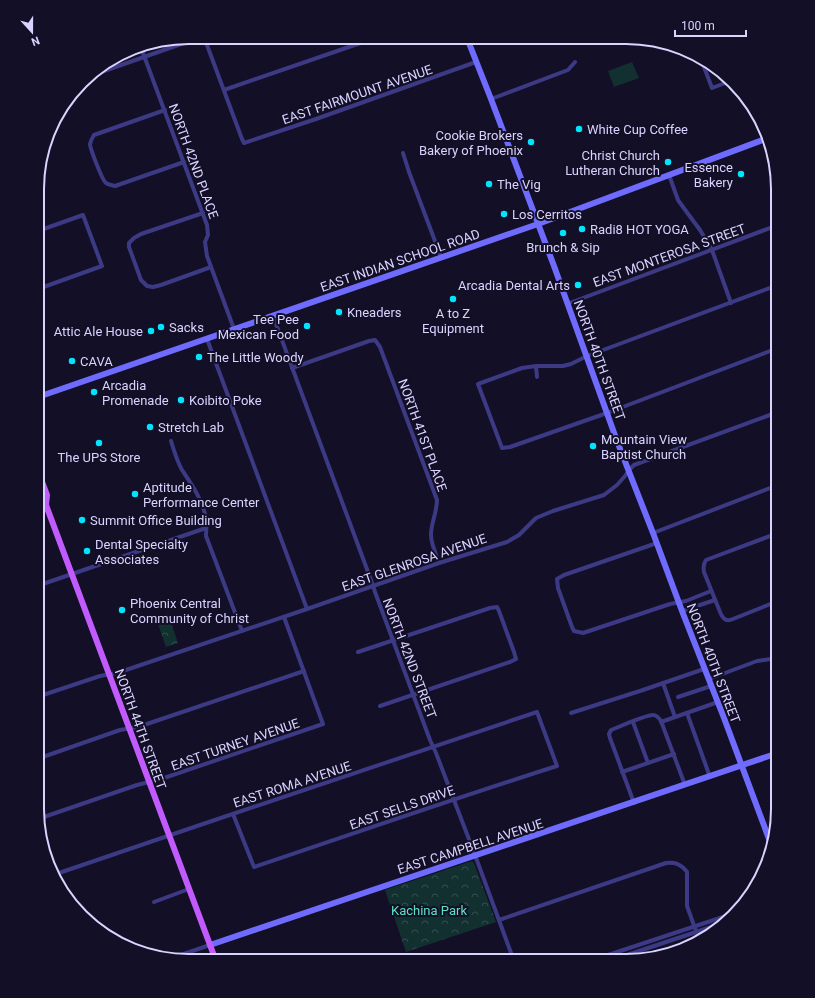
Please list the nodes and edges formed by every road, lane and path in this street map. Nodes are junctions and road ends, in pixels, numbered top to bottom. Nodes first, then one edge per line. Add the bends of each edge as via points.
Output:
1 (182, 44) edge
2 (205, 44) edge
3 (358, 44) edge
4 (469, 44) edge
5 (142, 52) edge
6 (144, 57) junction
7 (476, 62) junction
8 (575, 62) dead end
9 (704, 68) edge
10 (108, 70) edge
11 (724, 83) edge
12 (224, 90) junction
13 (491, 99) junction
14 (165, 110) junction
15 (762, 140) edge
16 (403, 153) dead end
17 (184, 162) junction
18 (669, 175) junction
19 (203, 213) junction
20 (538, 224) junction
21 (771, 228) edge
22 (44, 229) edge
23 (712, 250) junction
24 (441, 257) junction
25 (211, 267) junction
26 (44, 287) edge
27 (771, 288) edge
28 (731, 303) junction
29 (567, 304) junction
30 (273, 316) junction
31 (234, 329) junction
32 (207, 338) junction
33 (771, 351) edge
34 (587, 356) junction
35 (536, 366) junction
36 (292, 368) junction
37 (537, 376) dead end
38 (44, 395) edge
39 (607, 413) junction
40 (771, 415) edge
41 (171, 441) dead end
42 (629, 470) junction
43 (771, 488) edge
44 (44, 489) edge
45 (44, 504) edge
46 (47, 507) junction
47 (44, 509) edge
48 (206, 528) junction
49 (653, 533) junction
50 (771, 536) edge
51 (657, 543) junction
52 (439, 563) junction
53 (72, 574) junction
54 (44, 584) edge
55 (373, 586) junction
56 (712, 591) junction
57 (693, 598) junction
58 (715, 600) junction
59 (678, 602) junction
60 (771, 604) edge
61 (696, 607) junction
62 (307, 609) junction
63 (682, 611) junction
64 (284, 617) junction
65 (242, 631) junction
66 (393, 641) junction
67 (358, 652) dead end
68 (771, 659) edge
69 (704, 669) junction
70 (304, 671) junction
71 (109, 674) junction
72 (708, 679) junction
73 (663, 683) junction
74 (711, 686) junction
75 (413, 694) junction
76 (44, 695) edge
77 (678, 697) dead end
78 (718, 702) junction
79 (380, 706) dead end
80 (571, 713) dead end
81 (687, 713) junction
82 (675, 717) junction
83 (633, 722) junction
84 (661, 722) junction
85 (129, 729) junction
86 (433, 747) junction
87 (674, 754) junction
88 (771, 756) edge
89 (44, 757) edge
90 (648, 763) junction
91 (557, 766) joint
92 (742, 766) junction
93 (622, 772) junction
94 (710, 776) junction
95 (149, 782) junction
96 (685, 785) junction
97 (453, 800) junction
98 (634, 803) junction
99 (233, 814) junction
100 (44, 817) edge
101 (769, 832) edge
102 (169, 836) junction
103 (475, 855) junction
104 (59, 873) edge
105 (189, 889) junction
106 (154, 902) dead end
107 (722, 917) edge
108 (499, 920) junction
109 (694, 926) junction
110 (707, 928) edge
111 (696, 932) junction
112 (210, 945) junction
113 (618, 952) joint
114 (184, 954) edge
115 (213, 954) edge
116 (511, 954) edge
117 (612, 954) edge
118 (628, 954) edge

1 - 6 street
2 - 12 street
3 - 12 street
4 - 7 main road, NORTH 40TH STREET
5 - 6 street, NORTH 42ND PLACE
6 - 10 street
6 - 14 street, NORTH 42ND PLACE
7 - 12 street, EAST FAIRMOUNT AVENUE via 244,143
7 - 13 main road, NORTH 40TH STREET
8 - 13 street via 568,70
9 - 11 street via 712,88
13 - 20 main road, NORTH 40TH STREET
14 - 17 street, NORTH 42ND PLACE
14 - 17 street via 94,135 90,142 92,152 102,178 106,183 115,186
15 - 18 main road, EAST INDIAN SCHOOL ROAD
16 - 24 street
17 - 19 street, NORTH 42ND PLACE
18 - 20 main road, EAST INDIAN SCHOOL ROAD
18 - 23 street via 678,200
19 - 25 street, NORTH 42ND PLACE via 208,225 205,250
19 - 25 street via 141,234 129,243 130,251 141,280 146,286 161,285
20 - 24 main road, EAST INDIAN SCHOOL ROAD
20 - 29 main road, NORTH 40TH STREET
21 - 23 street, EAST MONTEROSA STREET
22 - 26 street via 83,215 102,266
23 - 28 street
23 - 29 street, EAST MONTEROSA STREET
24 - 30 main road, EAST INDIAN SCHOOL ROAD
25 - 31 street, NORTH 42ND PLACE
27 - 28 street
28 - 34 street
29 - 34 main road, NORTH 40TH STREET
30 - 31 main road, EAST INDIAN SCHOOL ROAD
30 - 36 street, NORTH 42ND STREET
31 - 32 main road, EAST INDIAN SCHOOL ROAD
32 - 38 main road, EAST INDIAN SCHOOL ROAD
32 - 62 street
33 - 39 street
34 - 35 street via 563,366
34 - 39 main road, NORTH 40TH STREET
35 - 37 street
35 - 39 street via 522,368 478,384 502,448
36 - 52 street, NORTH 41ST PLACE via 375,340 380,347 437,500 431,534
36 - 55 street, NORTH 42ND STREET
39 - 42 main road, NORTH 40TH STREET
40 - 42 street, EAST GLENROSA AVENUE via 634,465
41 - 48 street via 204,511
42 - 49 main road, NORTH 40TH STREET
42 - 52 street, EAST GLENROSA AVENUE via 618,485 604,495 536,518 519,535 506,542
43 - 49 street
44 - 46 main road, NORTH 44TH STREET
45 - 46 main road, NORTH 44TH STREET
46 - 47 street
46 - 53 main road, NORTH 44TH STREET
48 - 53 street
48 - 65 street via 206,536
49 - 51 main road, NORTH 40TH STREET
50 - 56 street via 705,562 703,569
51 - 59 main road, NORTH 40TH STREET
51 - 59 street via 564,575 557,579 558,588 574,631 583,633
52 - 55 street, EAST GLENROSA AVENUE
53 - 54 street
53 - 71 main road, NORTH 44TH STREET
55 - 62 street, EAST GLENROSA AVENUE
55 - 66 street, NORTH 42ND STREET
56 - 57 street
56 - 58 street
57 - 59 street
57 - 61 street
58 - 60 street via 726,620
58 - 61 street
59 - 63 main road, NORTH 40TH STREET
61 - 63 street
62 - 64 street, EAST GLENROSA AVENUE
63 - 69 main road, NORTH 40TH STREET
64 - 65 street, EAST GLENROSA AVENUE
64 - 70 street
65 - 71 street, EAST GLENROSA AVENUE
66 - 67 street
66 - 75 street, NORTH 42ND STREET
66 - 75 street via 490,608 496,607 499,611 516,659
68 - 72 street via 757,661
69 - 72 main road, NORTH 40TH STREET
69 - 73 street
70 - 85 street
70 - 95 street, EAST TURNEY AVENUE via 323,724
71 - 76 street, EAST GLENROSA AVENUE
71 - 85 main road, NORTH 44TH STREET
72 - 74 main road, NORTH 40TH STREET
73 - 80 street
73 - 82 street
74 - 77 street
74 - 78 main road, NORTH 40TH STREET
75 - 79 street
75 - 86 street, NORTH 42ND STREET
78 - 81 street
78 - 92 main road, NORTH 40TH STREET
81 - 82 street
81 - 94 street
82 - 84 street
83 - 84 street via 654,715
83 - 90 street
83 - 93 street via 611,730 609,734
84 - 87 street
85 - 89 street
85 - 95 main road, NORTH 44TH STREET
86 - 91 street, EAST ROMA AVENUE via 537,712
86 - 97 street, NORTH 42ND STREET
86 - 99 street, EAST ROMA AVENUE
87 - 90 street
87 - 96 street
88 - 92 main road, EAST CAMPBELL AVENUE
90 - 93 street
91 - 97 street, EAST SELLS DRIVE
92 - 94 main road, EAST CAMPBELL AVENUE
92 - 101 main road, NORTH 40TH STREET
93 - 98 street
94 - 96 main road, EAST CAMPBELL AVENUE
95 - 100 street, EAST TURNEY AVENUE
95 - 102 main road, NORTH 44TH STREET
96 - 98 main road, EAST CAMPBELL AVENUE
97 - 99 street, EAST SELLS DRIVE via 254,867
97 - 103 street, NORTH 42ND STREET
98 - 103 main road, EAST CAMPBELL AVENUE
99 - 102 street, EAST ROMA AVENUE
102 - 104 street, EAST ROMA AVENUE
102 - 105 main road, NORTH 44TH STREET
103 - 108 street, NORTH 42ND STREET
103 - 112 main road, EAST CAMPBELL AVENUE
105 - 106 street
105 - 112 main road, NORTH 44TH STREET
107 - 109 street
108 - 109 street via 666,863 676,863 687,872 688,906
108 - 116 street, NORTH 42ND STREET
109 - 111 street
109 - 113 street
110 - 111 street
111 - 118 street
112 - 114 street, EAST CAMPBELL AVENUE
112 - 115 main road, NORTH 44TH STREET
113 - 117 street

